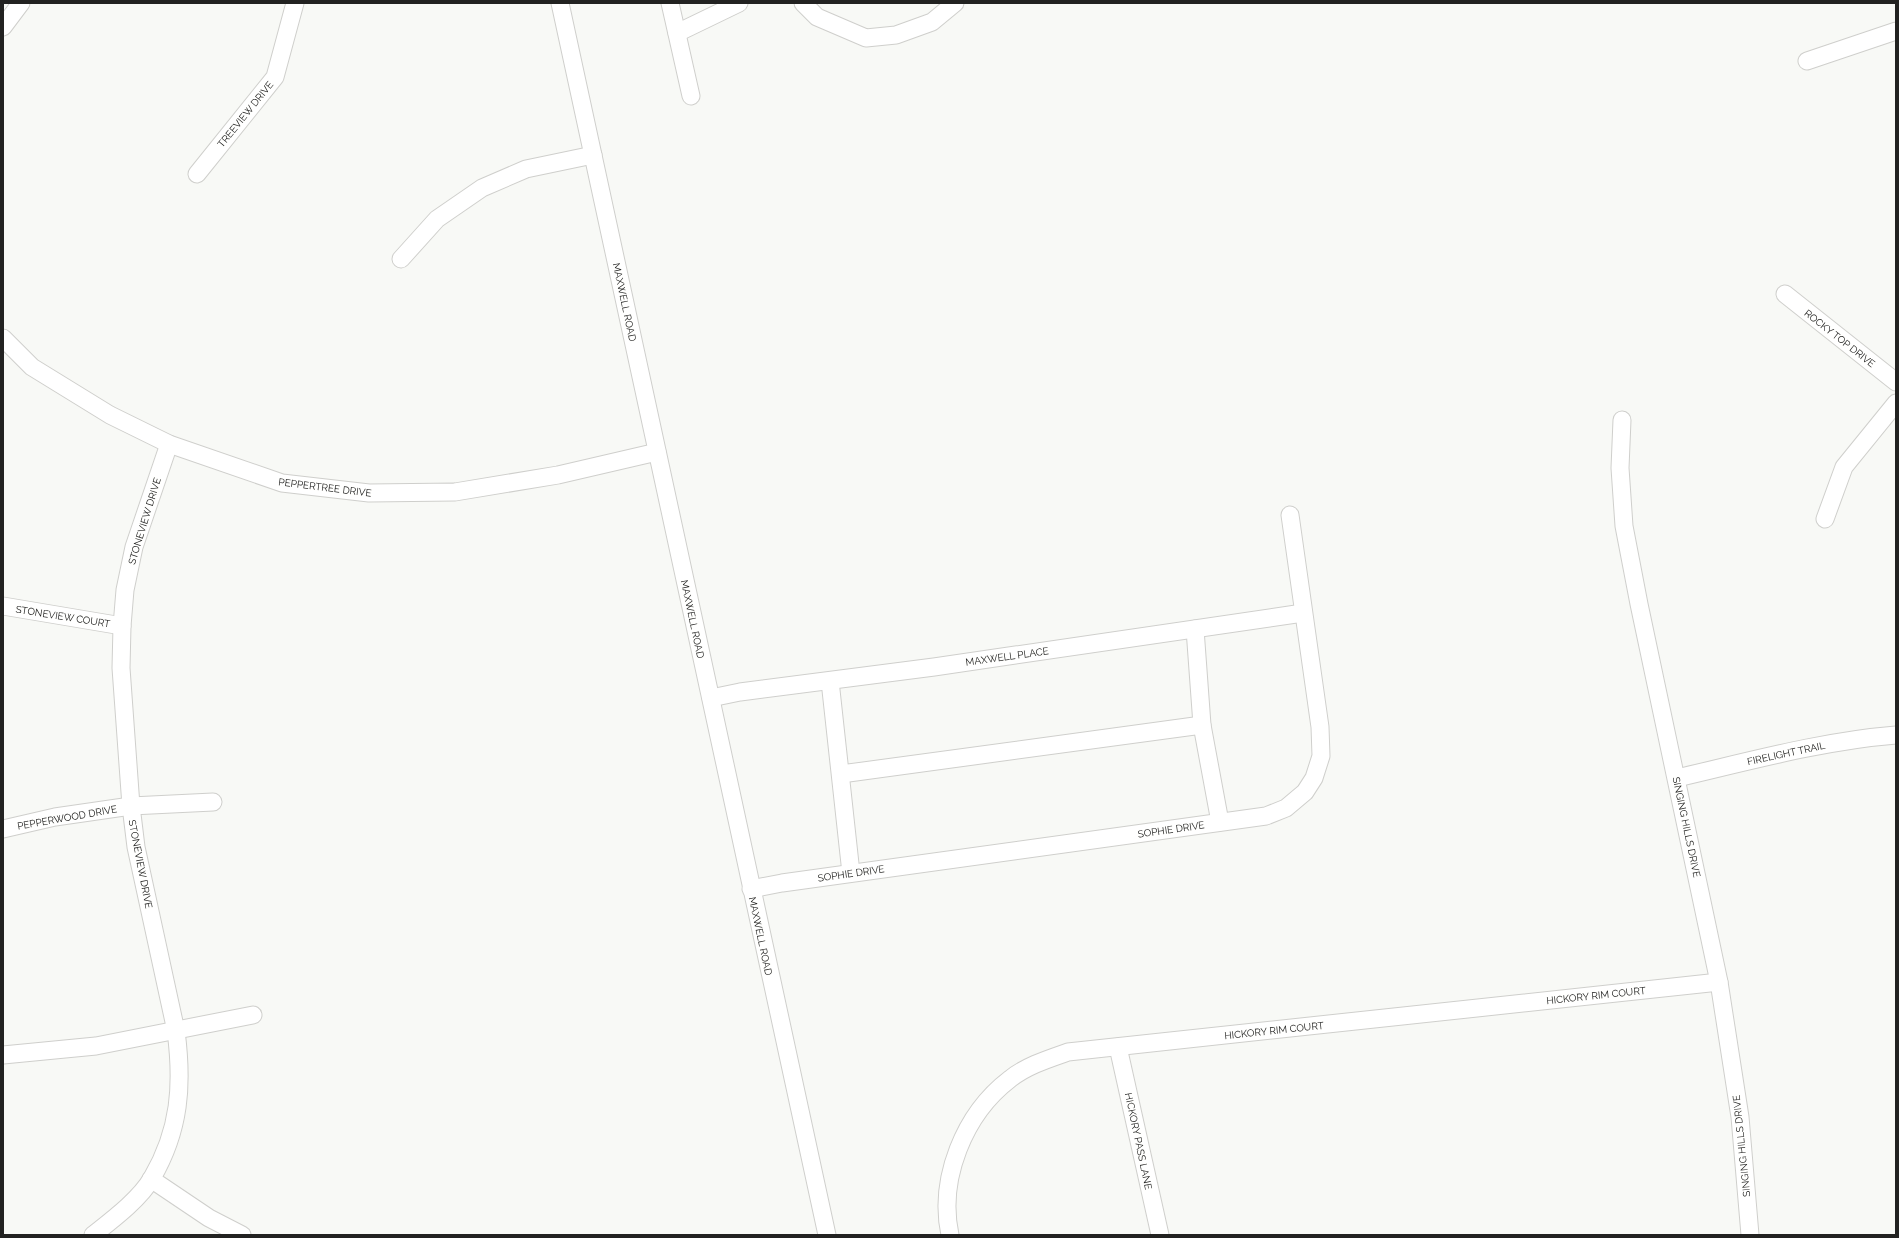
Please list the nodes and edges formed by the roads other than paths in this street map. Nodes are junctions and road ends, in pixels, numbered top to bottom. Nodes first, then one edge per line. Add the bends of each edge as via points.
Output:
1 (21, 3) edge
2 (295, 3) edge
3 (560, 3) edge
4 (670, 3) edge
5 (739, 3) edge
6 (803, 3) edge
7 (955, 3) edge
8 (3, 27) edge
9 (1896, 31) edge
10 (676, 33) junction
11 (1807, 61) dead end
12 (691, 96) dead end
13 (593, 155) junction
14 (197, 174) dead end
15 (401, 259) dead end
16 (1785, 294) dead end
17 (3, 338) edge
18 (1896, 382) edge
19 (1896, 403) edge
20 (1622, 420) dead end
21 (169, 444) junction
22 (657, 452) junction
23 (1290, 515) dead end
24 (1825, 519) dead end
25 (3, 606) edge
26 (1303, 613) junction
27 (122, 626) junction
28 (1195, 629) junction
29 (830, 681) junction
30 (711, 698) junction
31 (1202, 725) junction
32 (1896, 735) edge
33 (841, 774) junction
34 (1677, 778) junction
35 (213, 802) dead end
36 (131, 806) junction
37 (1220, 822) junction
38 (3, 829) edge
39 (851, 873) junction
40 (751, 889) junction
41 (1719, 982) junction
42 (252, 1015) dead end
43 (176, 1031) junction
44 (1118, 1047) junction
45 (3, 1054) edge
46 (151, 1179) junction
47 (93, 1235) edge
48 (242, 1235) edge
49 (827, 1235) edge
50 (950, 1235) edge
51 (1160, 1235) edge
52 (1750, 1235) edge

1 - 8 street
2 - 14 street, TREEVIEW DRIVE via 275,77
3 - 13 street, MAXWELL ROAD
4 - 10 street
5 - 10 street
6 - 7 street via 817,17 866,38 896,35 932,22
9 - 11 street
10 - 12 street
13 - 15 street via 526,169 482,188 437,219
13 - 22 street, MAXWELL ROAD
16 - 18 street, ROCKY TOP DRIVE
17 - 21 street, PEPPERTREE DRIVE via 32,366 110,415
19 - 24 street via 1844,467
20 - 34 street, SINGING HILLS DRIVE via 1620,468 1624,526
21 - 22 street, PEPPERTREE DRIVE via 282,483 370,493 455,492 558,474
21 - 27 street, STONEVIEW DRIVE via 134,547 125,590
22 - 30 street, MAXWELL ROAD
23 - 26 street, SOPHIE DRIVE
25 - 27 street, STONEVIEW COURT
26 - 28 street, MAXWELL PLACE
26 - 37 street, SOPHIE DRIVE via 1320,727 1321,756 1314,778 1305,792 1286,808 1266,816
27 - 36 street, STONEVIEW DRIVE via 121,668
28 - 29 street, MAXWELL PLACE
28 - 31 street
29 - 30 street, MAXWELL PLACE
29 - 33 street
30 - 40 street, MAXWELL ROAD
31 - 33 street
31 - 37 street
32 - 34 street, FIRELIGHT TRAIL via 1803,749
33 - 39 street
34 - 41 street, SINGING HILLS DRIVE
35 - 36 street, PEPPERWOOD DRIVE
36 - 38 street, PEPPERWOOD DRIVE via 55,817
36 - 43 street, STONEVIEW DRIVE via 136,847
37 - 39 street, SOPHIE DRIVE
39 - 40 street, SOPHIE DRIVE
40 - 49 street, MAXWELL ROAD
41 - 44 street, HICKORY RIM COURT
41 - 52 street, SINGING HILLS DRIVE via 1740,1117
42 - 43 street
43 - 45 street via 96,1046
43 - 46 street, STONEVIEW DRIVE via 180,1059 180,1093 175,1123
44 - 50 street, HICKORY RIM COURT via 1068,1052 1041,1061 1010,1079 988,1099 968,1128 954,1160 947,1192
44 - 51 street, HICKORY PASS LANE
46 - 47 street, STONEVIEW DRIVE via 132,1201
46 - 48 street via 209,1218

